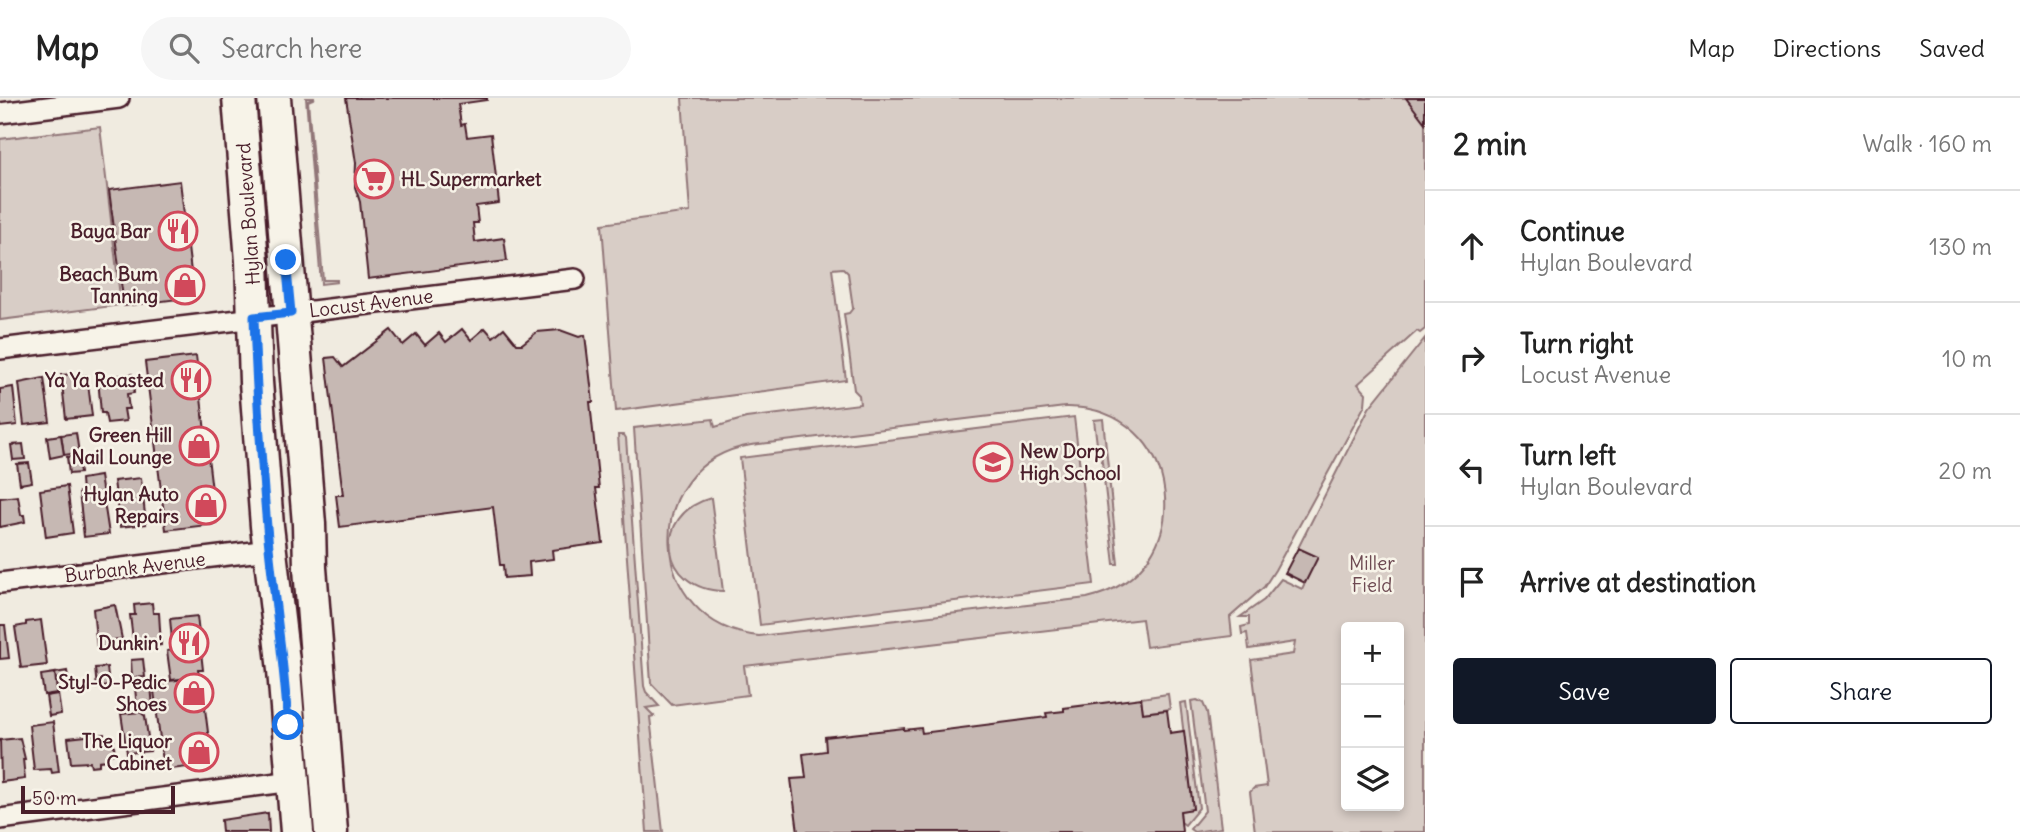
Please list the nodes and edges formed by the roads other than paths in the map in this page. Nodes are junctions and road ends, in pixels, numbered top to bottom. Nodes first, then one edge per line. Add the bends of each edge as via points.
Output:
1 (119, 98) edge
2 (239, 98) edge
3 (274, 98) edge
4 (0, 113) edge
5 (575, 279) dead end
6 (291, 313) junction
7 (254, 317) junction
8 (0, 349) edge
9 (309, 545) junction
10 (269, 550) junction
11 (0, 583) edge
12 (293, 781) junction
13 (0, 819) edge
14 (297, 832) edge
15 (331, 832) edge

1 - 4 street
2 - 7 main road, Hylan Boulevard
3 - 6 main road, Hylan Boulevard
5 - 6 street, Locust Avenue
6 - 7 street, Locust Avenue
6 - 9 main road, Hylan Boulevard
7 - 8 street, Locust Avenue
7 - 10 main road, Hylan Boulevard
9 - 10 main road
9 - 15 main road, Hylan Boulevard
10 - 11 street, Burbank Avenue
10 - 12 main road, Hylan Boulevard
12 - 13 street
12 - 14 main road, Hylan Boulevard

